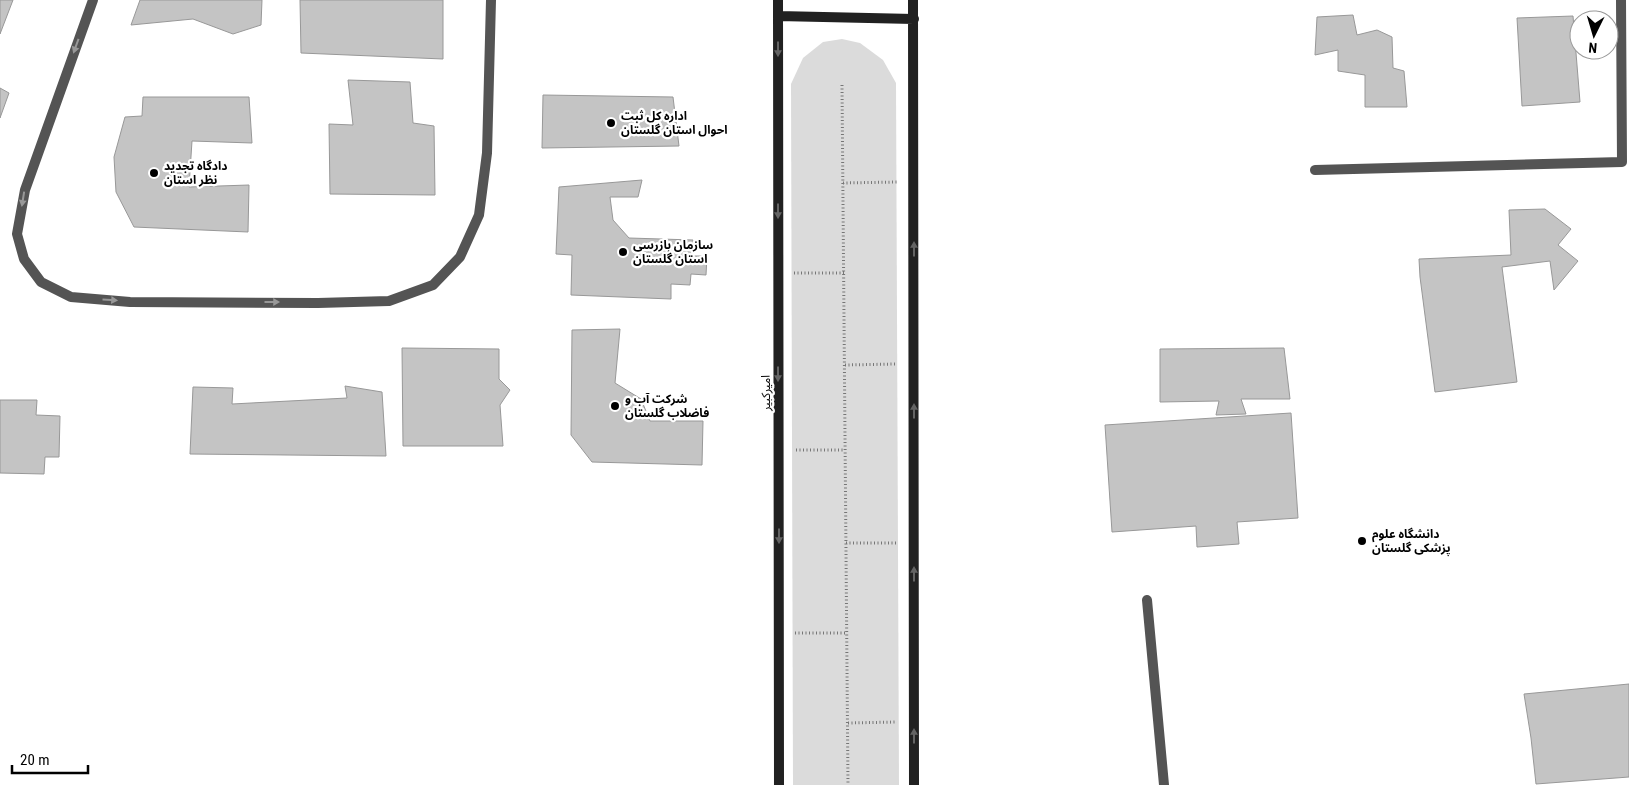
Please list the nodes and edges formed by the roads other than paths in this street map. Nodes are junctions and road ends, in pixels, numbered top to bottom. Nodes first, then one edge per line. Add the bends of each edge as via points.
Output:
1 (93, 0) edge
2 (491, 0) edge
3 (778, 0) edge
4 (914, 0) edge
5 (1621, 0) edge
6 (778, 16) junction
7 (914, 19) junction
8 (1315, 170) dead end
9 (1147, 600) dead end
10 (779, 785) edge
11 (914, 785) edge
12 (1164, 785) edge

1 -> 2 street via 24,190 17,234 24,260 41,282 71,298 130,302 389,301 433,285 460,257 480,215 487,153
3 - 6 main road, امیرکبیر
4 - 7 main road
5 - 8 street via 1622,162
6 - 7 main road
6 -> 10 main road, امیرکبیر
11 -> 7 main road
9 - 12 street

